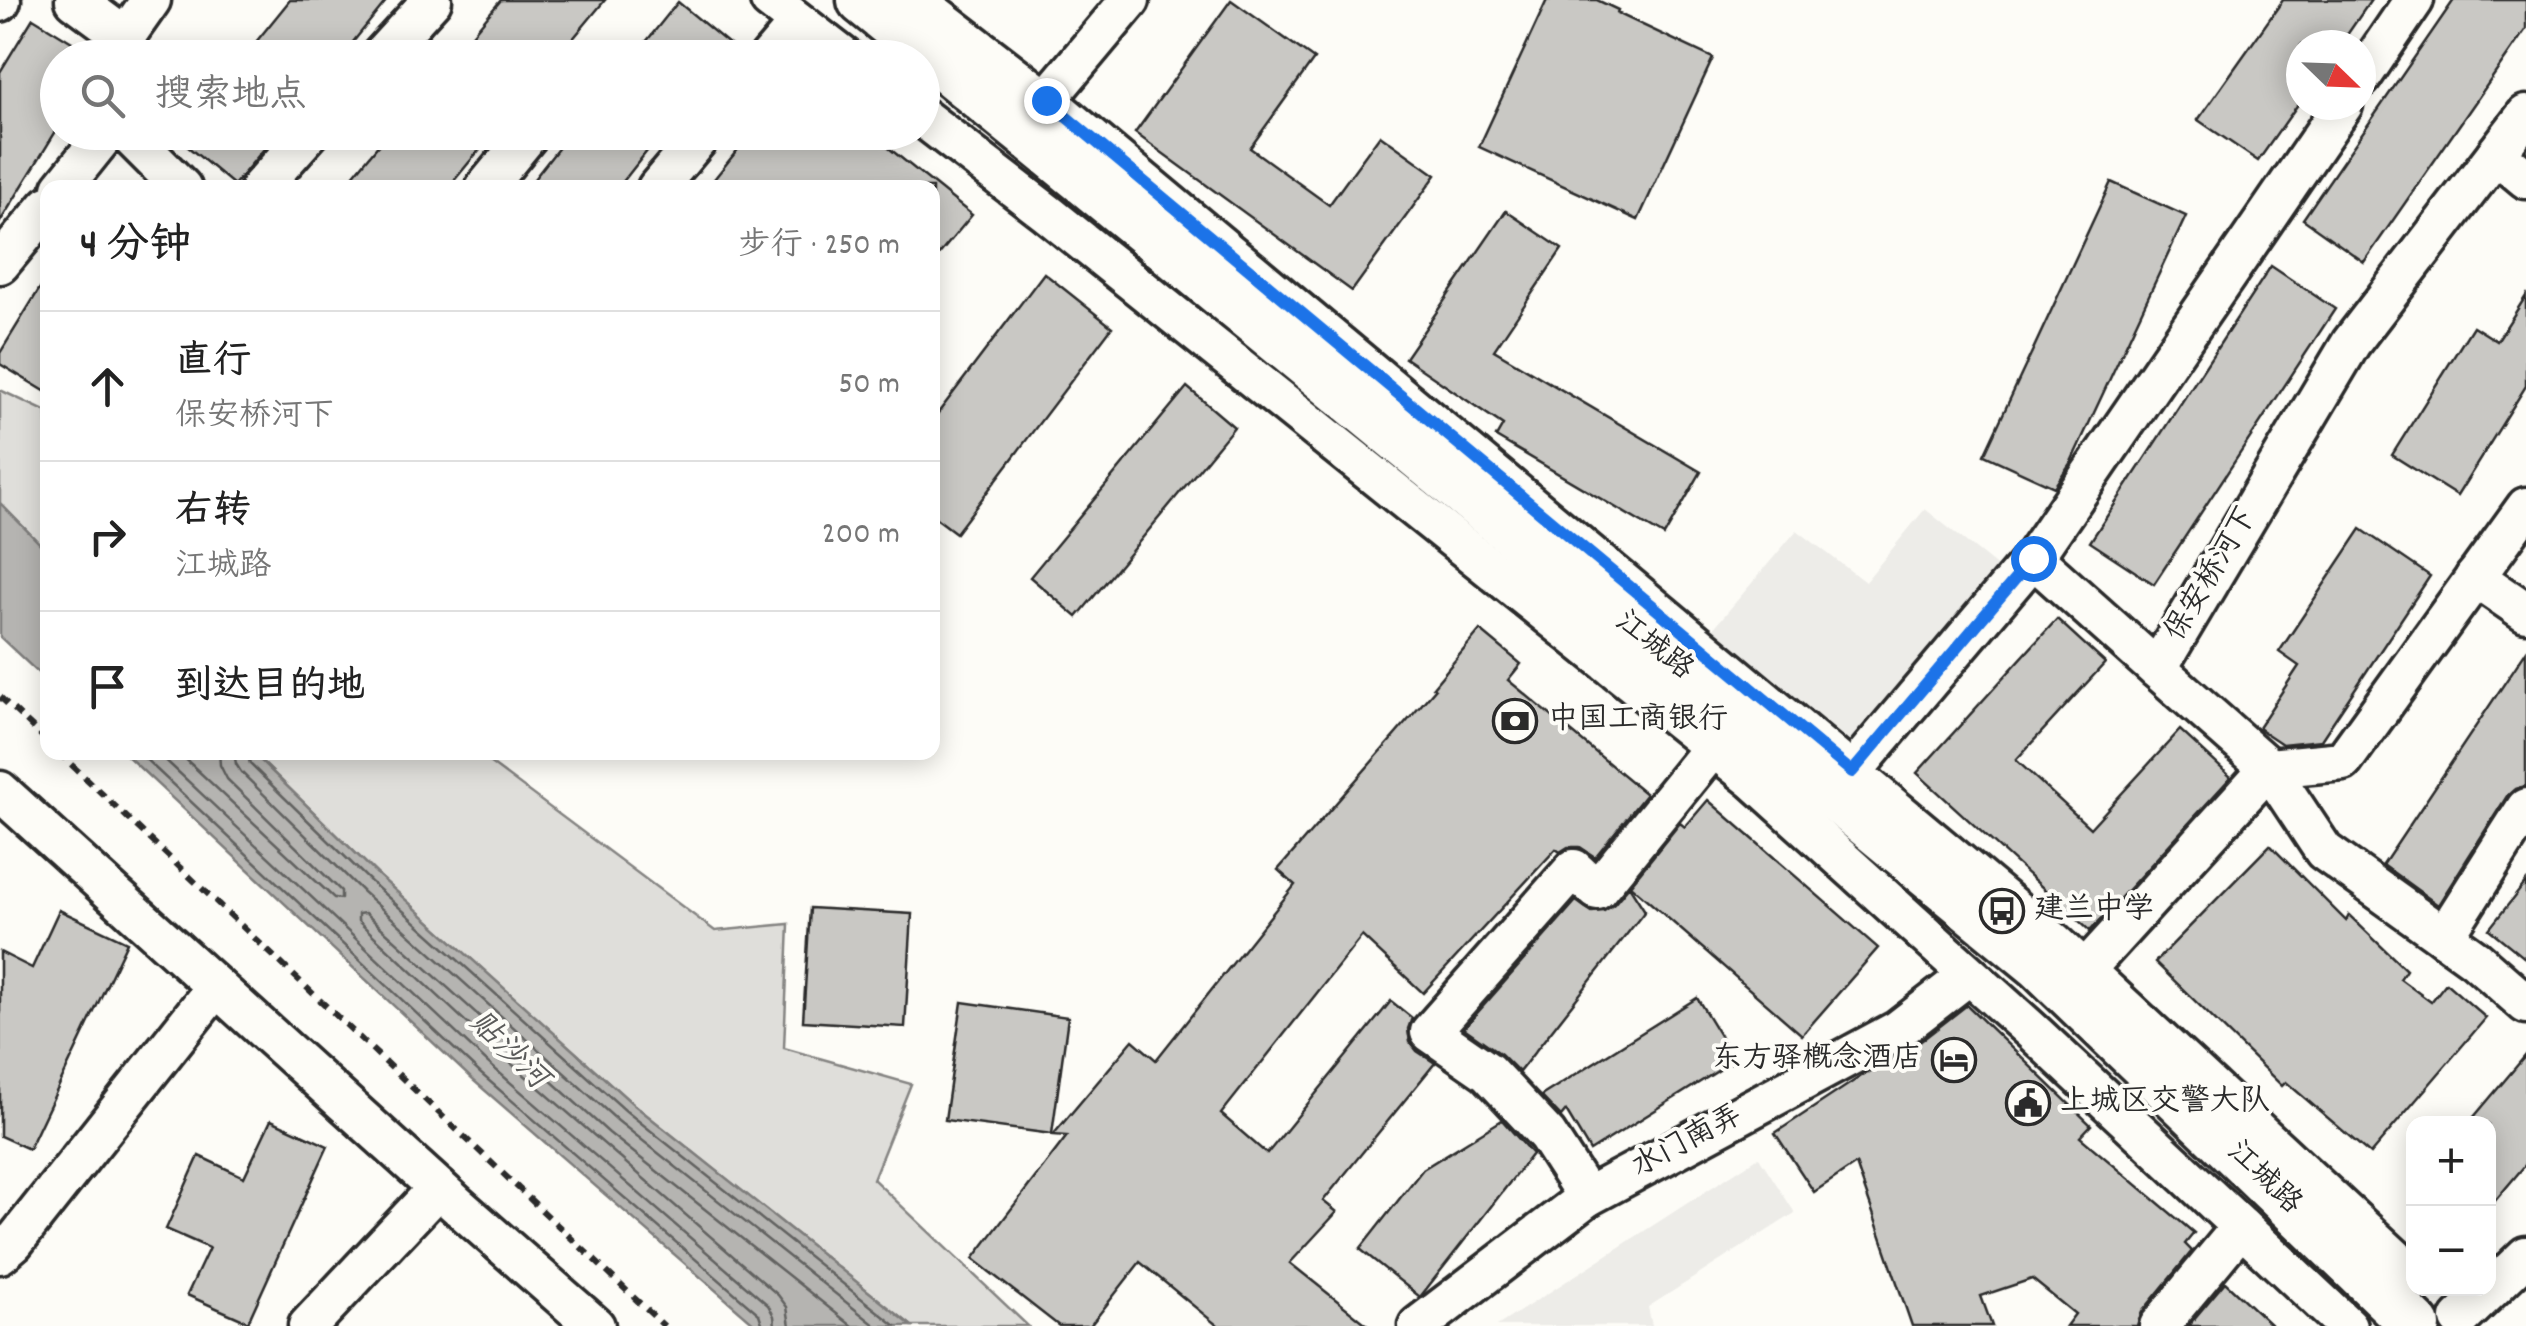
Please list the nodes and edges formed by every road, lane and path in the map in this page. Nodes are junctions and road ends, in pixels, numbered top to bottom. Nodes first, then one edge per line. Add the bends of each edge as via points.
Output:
1 (75, 0) edge
2 (151, 0) edge
3 (432, 0) edge
4 (862, 0) edge
5 (916, 0) edge
6 (1130, 0) edge
7 (2414, 0) edge
8 (785, 11) edge
9 (117, 40) edge
10 (128, 40) edge
11 (395, 40) edge
12 (775, 40) edge
13 (822, 40) edge
14 (922, 40) edge
15 (940, 52) edge
16 (2376, 56) edge
17 (1034, 114) junction
18 (2526, 116) edge
19 (2333, 120) edge
20 (940, 131) edge
21 (93, 150) edge
22 (144, 150) edge
23 (294, 150) edge
24 (517, 150) edge
25 (689, 150) edge
26 (2496, 154) junction
27 (989, 168) junction
28 (2526, 178) edge
29 (69, 180) edge
30 (174, 180) edge
31 (267, 180) edge
32 (492, 180) edge
33 (664, 180) edge
34 (40, 216) edge
35 (0, 264) edge
36 (2526, 506) edge
37 (2033, 558) junction
38 (2475, 577) junction
39 (2526, 612) edge
40 (2157, 669) junction
41 (0, 697) edge
42 (40, 734) edge
43 (1713, 747) junction
44 (66, 760) edge
45 (2269, 768) junction
46 (1852, 772) junction
47 (0, 792) edge
48 (2526, 808) edge
49 (2444, 937) junction
50 (2085, 970) junction
51 (1968, 974) junction
52 (216, 987) junction
53 (2526, 1004) edge
54 (438, 1188) junction
55 (1587, 1197) junction
56 (2241, 1227) junction
57 (0, 1254) edge
58 (2526, 1256) edge
59 (2406, 1269) edge
60 (2432, 1296) edge
61 (2448, 1324) edge
62 (2344, 1325) edge
63 (308, 1326) edge
64 (595, 1326) edge
65 (664, 1326) edge
66 (1418, 1326) edge
67 (2159, 1326) edge

1 - 9 street
2 - 10 street
3 - 11 street
4 - 14 main road, 江城路
5 - 17 street, 江城路
6 - 17 street
7 - 16 street
8 - 12 street
8 - 13 street
15 - 17 main road, 江城路
17 - 27 street
17 - 46 street, 江城路
17 - 61 main road, 江城路 via 2040,965
18 - 26 street, 保安桥河下
19 - 37 street
20 - 27 street, 江城路
21 - 29 street
22 - 30 street
23 - 31 street
24 - 32 street
25 - 33 street
26 - 28 street
26 - 40 street, 保安桥河下 via 2352,342
27 - 43 street, 江城路
34 - 35 street
36 - 38 street
37 - 40 street, 保安桥河下
37 - 46 street
38 - 39 street
38 - 45 street via 2343,761
40 - 45 street
41 - 42 path
43 - 51 street, 江城路
43 - 55 street via 1597,890 1574,870 1430,1032 1488,1072 1547,1135
44 - 65 path
45 - 49 street via 2324,850
45 - 50 street
46 - 50 street, 江城路
47 - 52 street
48 - 49 street
49 - 53 street
50 - 59 street, 江城路
51 - 55 street, 水门南弄 via 1898,1030
51 - 56 street, 江城路
52 - 54 street
52 - 57 street
54 - 63 street
54 - 64 street
55 - 66 street, 水门南弄
56 - 62 street, 江城路
56 - 67 street
58 - 61 street
60 - 61 street

